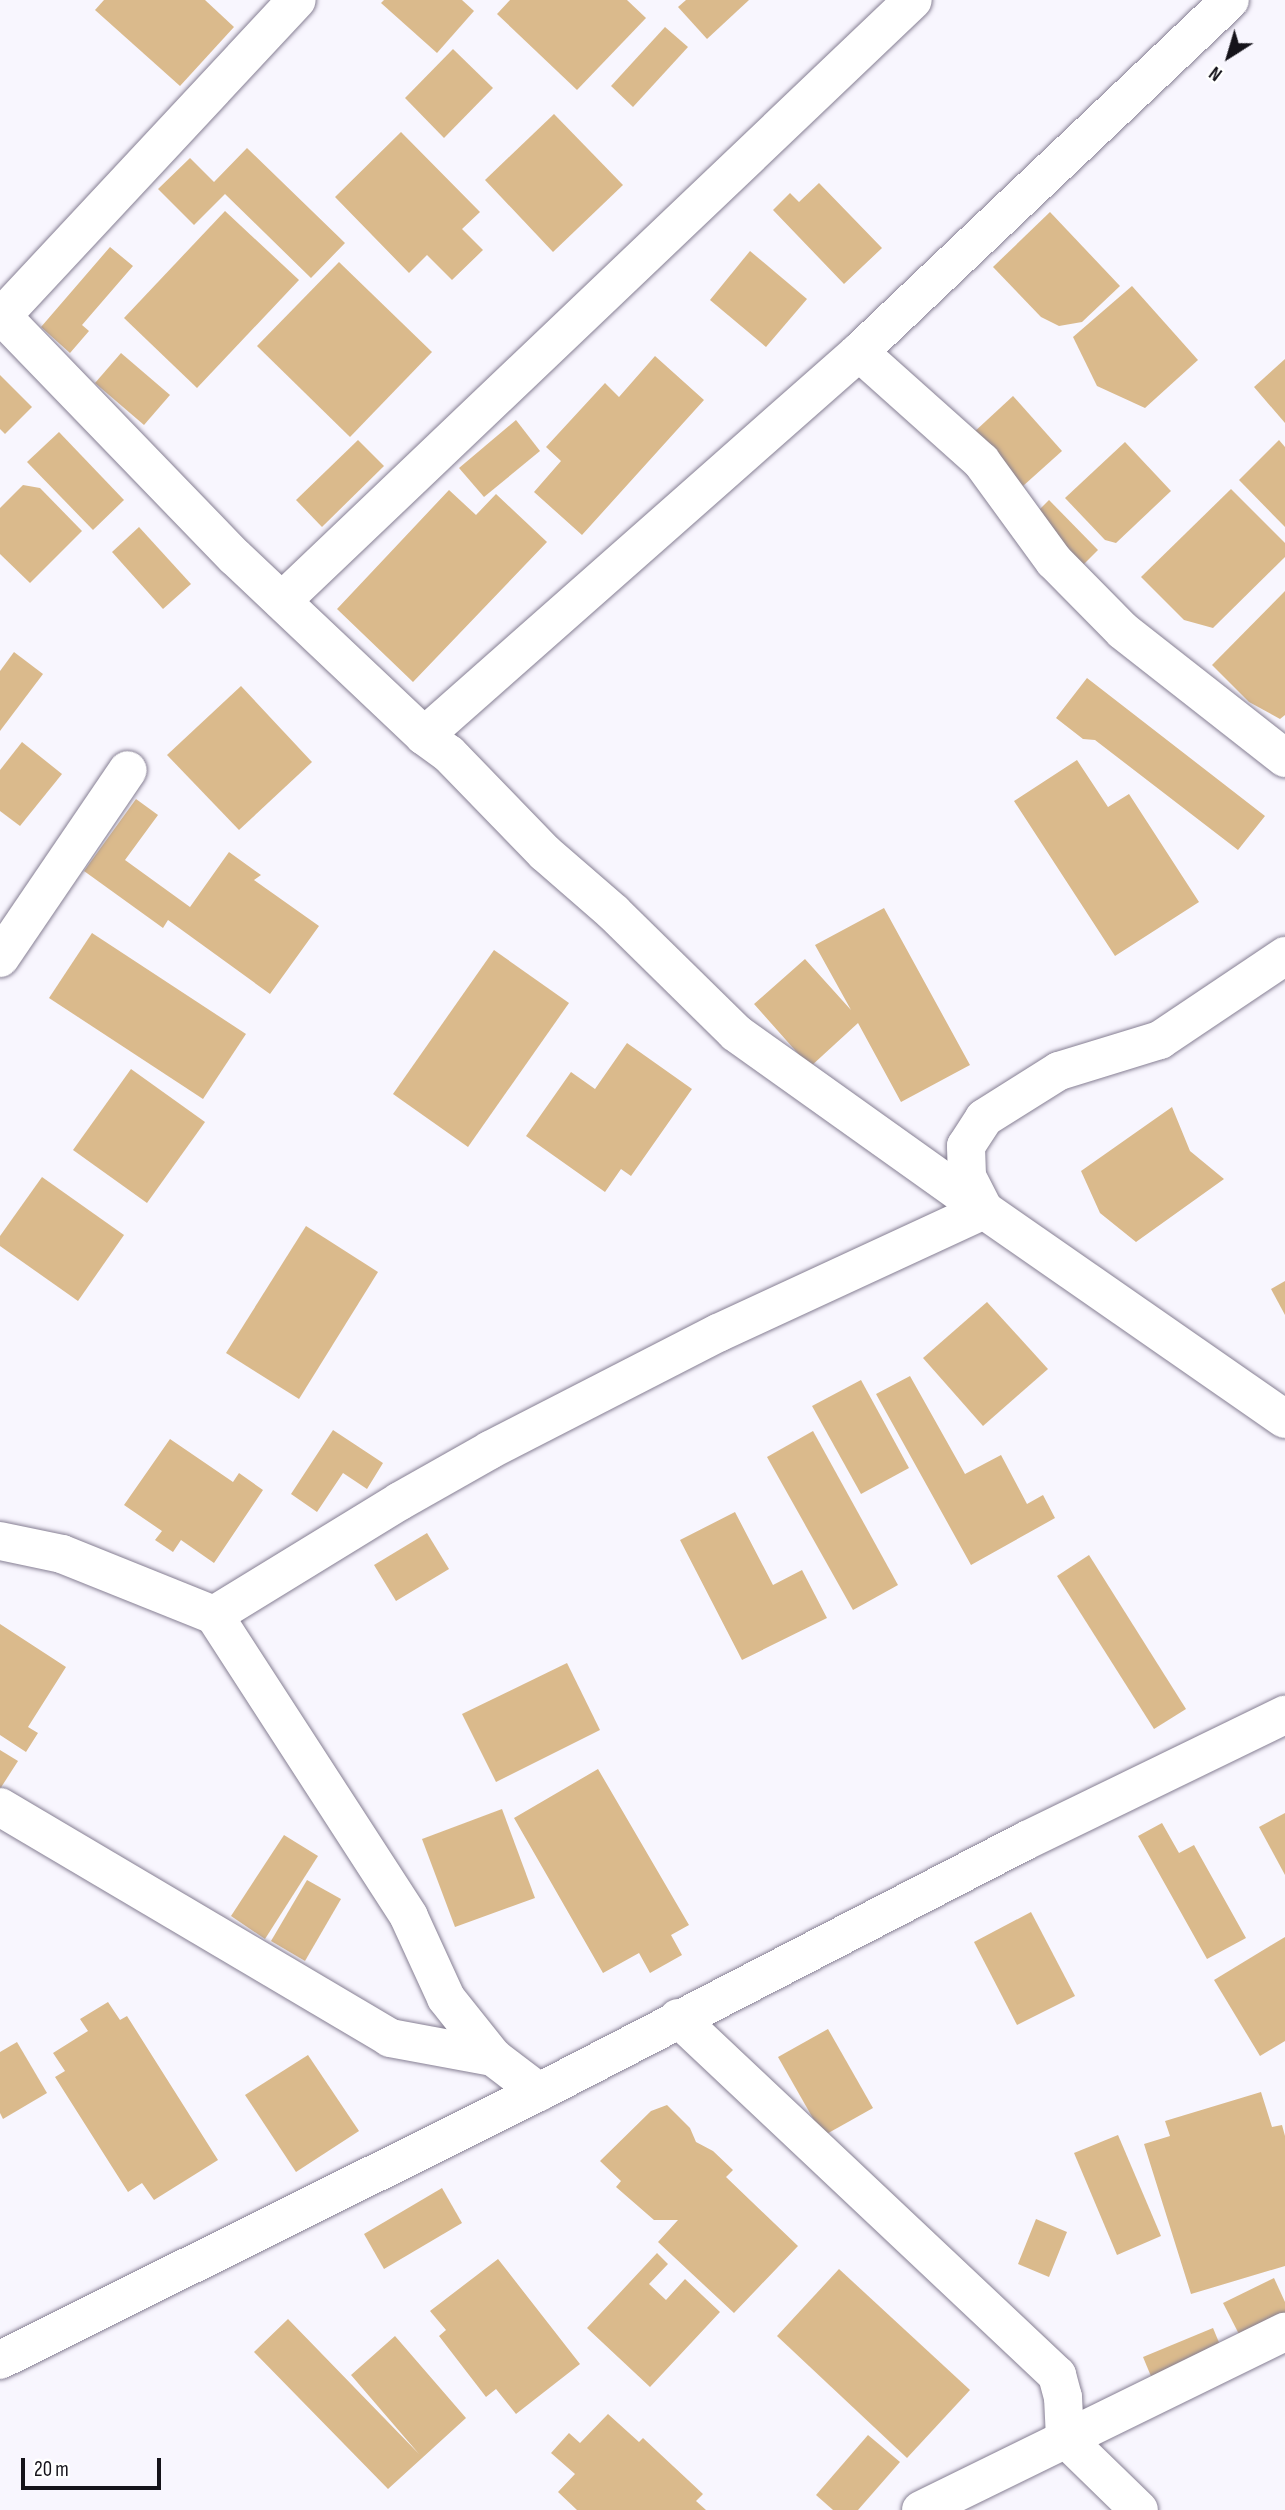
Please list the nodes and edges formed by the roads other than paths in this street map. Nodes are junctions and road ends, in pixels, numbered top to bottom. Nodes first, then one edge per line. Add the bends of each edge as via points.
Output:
1 (297, 0) edge
2 (913, 0) edge
3 (1230, 0) edge
4 (1, 315) edge
5 (859, 352) junction
6 (282, 601) junction
7 (424, 736) junction
8 (1285, 758) edge
9 (128, 770) dead end
10 (1285, 956) edge
11 (0, 958) edge
12 (984, 1210) junction
13 (1285, 1419) edge
14 (0, 1541) edge
15 (214, 1615) junction
16 (1285, 1716) edge
17 (0, 1807) edge
18 (678, 2018) junction
19 (493, 2057) junction
20 (539, 2092) junction
21 (1285, 2332) edge
22 (0, 2360) edge
23 (1065, 2438) junction
24 (921, 2510) edge
25 (1139, 2510) edge

1 - 4 street
2 - 6 street
3 - 5 street
4 - 6 street
5 - 7 street
5 - 8 street via 981,461 1054,561 1123,631
6 - 7 street
7 - 12 street via 449,754 545,853 614,913 736,1033
9 - 11 street
10 - 12 street via 1160,1040 1059,1071 984,1118 965,1146 967,1176
12 - 13 street
12 - 15 street via 718,1333 490,1450
14 - 15 street via 62,1554
15 - 19 street via 409,1917 446,1998
16 - 18 street via 1027,1840
17 - 19 street via 390,2038
18 - 20 street
18 - 23 street via 1057,2375
19 - 20 street
20 - 22 street
21 - 23 street
23 - 24 street
23 - 25 street

